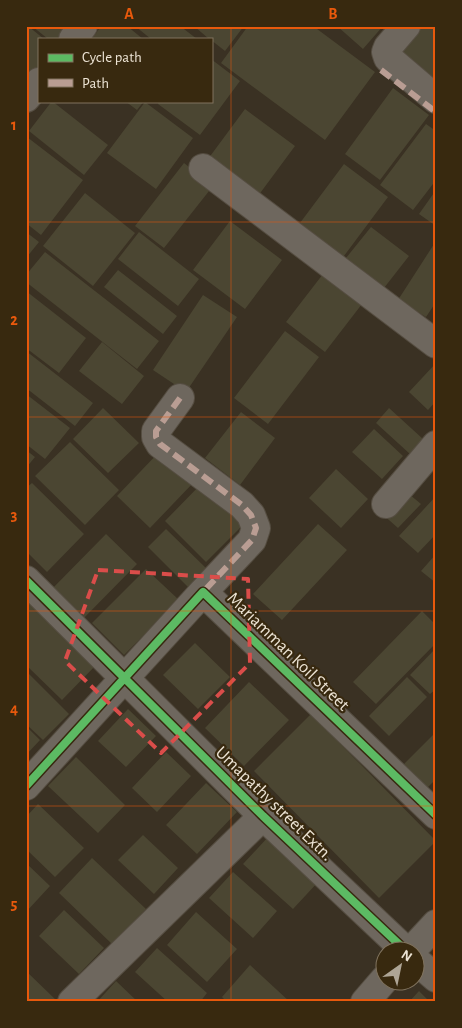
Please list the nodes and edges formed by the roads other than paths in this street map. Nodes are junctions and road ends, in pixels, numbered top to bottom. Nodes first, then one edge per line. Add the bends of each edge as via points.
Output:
1 (82, 26) edge
2 (406, 26) edge
3 (74, 38) edge
4 (381, 70) dead end
5 (38, 83) edge
6 (26, 98) edge
7 (436, 99) edge
8 (436, 112) edge
9 (202, 168) dead end
10 (436, 344) edge
11 (180, 398) dead end
12 (436, 446) edge
13 (386, 504) dead end
14 (26, 580) edge
15 (203, 592) junction
16 (124, 677) junction
17 (26, 786) edge
18 (436, 815) edge
19 (263, 816) junction
20 (436, 924) edge
21 (393, 940) edge
22 (421, 940) edge
23 (424, 968) edge
24 (436, 978) edge
25 (375, 990) edge
26 (72, 1002) edge
27 (365, 1002) edge

1 - 3 street
2 - 7 street via 388,47 388,58
4 - 8 street
5 - 6 street
9 - 10 street
11 - 15 street via 156,431 160,444 242,505 256,528 252,540
12 - 13 street
14 - 16 street, Umapathy street Extn.
15 - 16 street, Mariamman Koil Street
15 - 18 street, Mariamman Koil Street
16 - 17 street, Mariamman Koil Street
16 - 19 street, Umapathy street Extn.
19 - 21 street, Umapathy street Extn.
19 - 26 street
20 - 22 street
23 - 24 street
25 - 27 street

